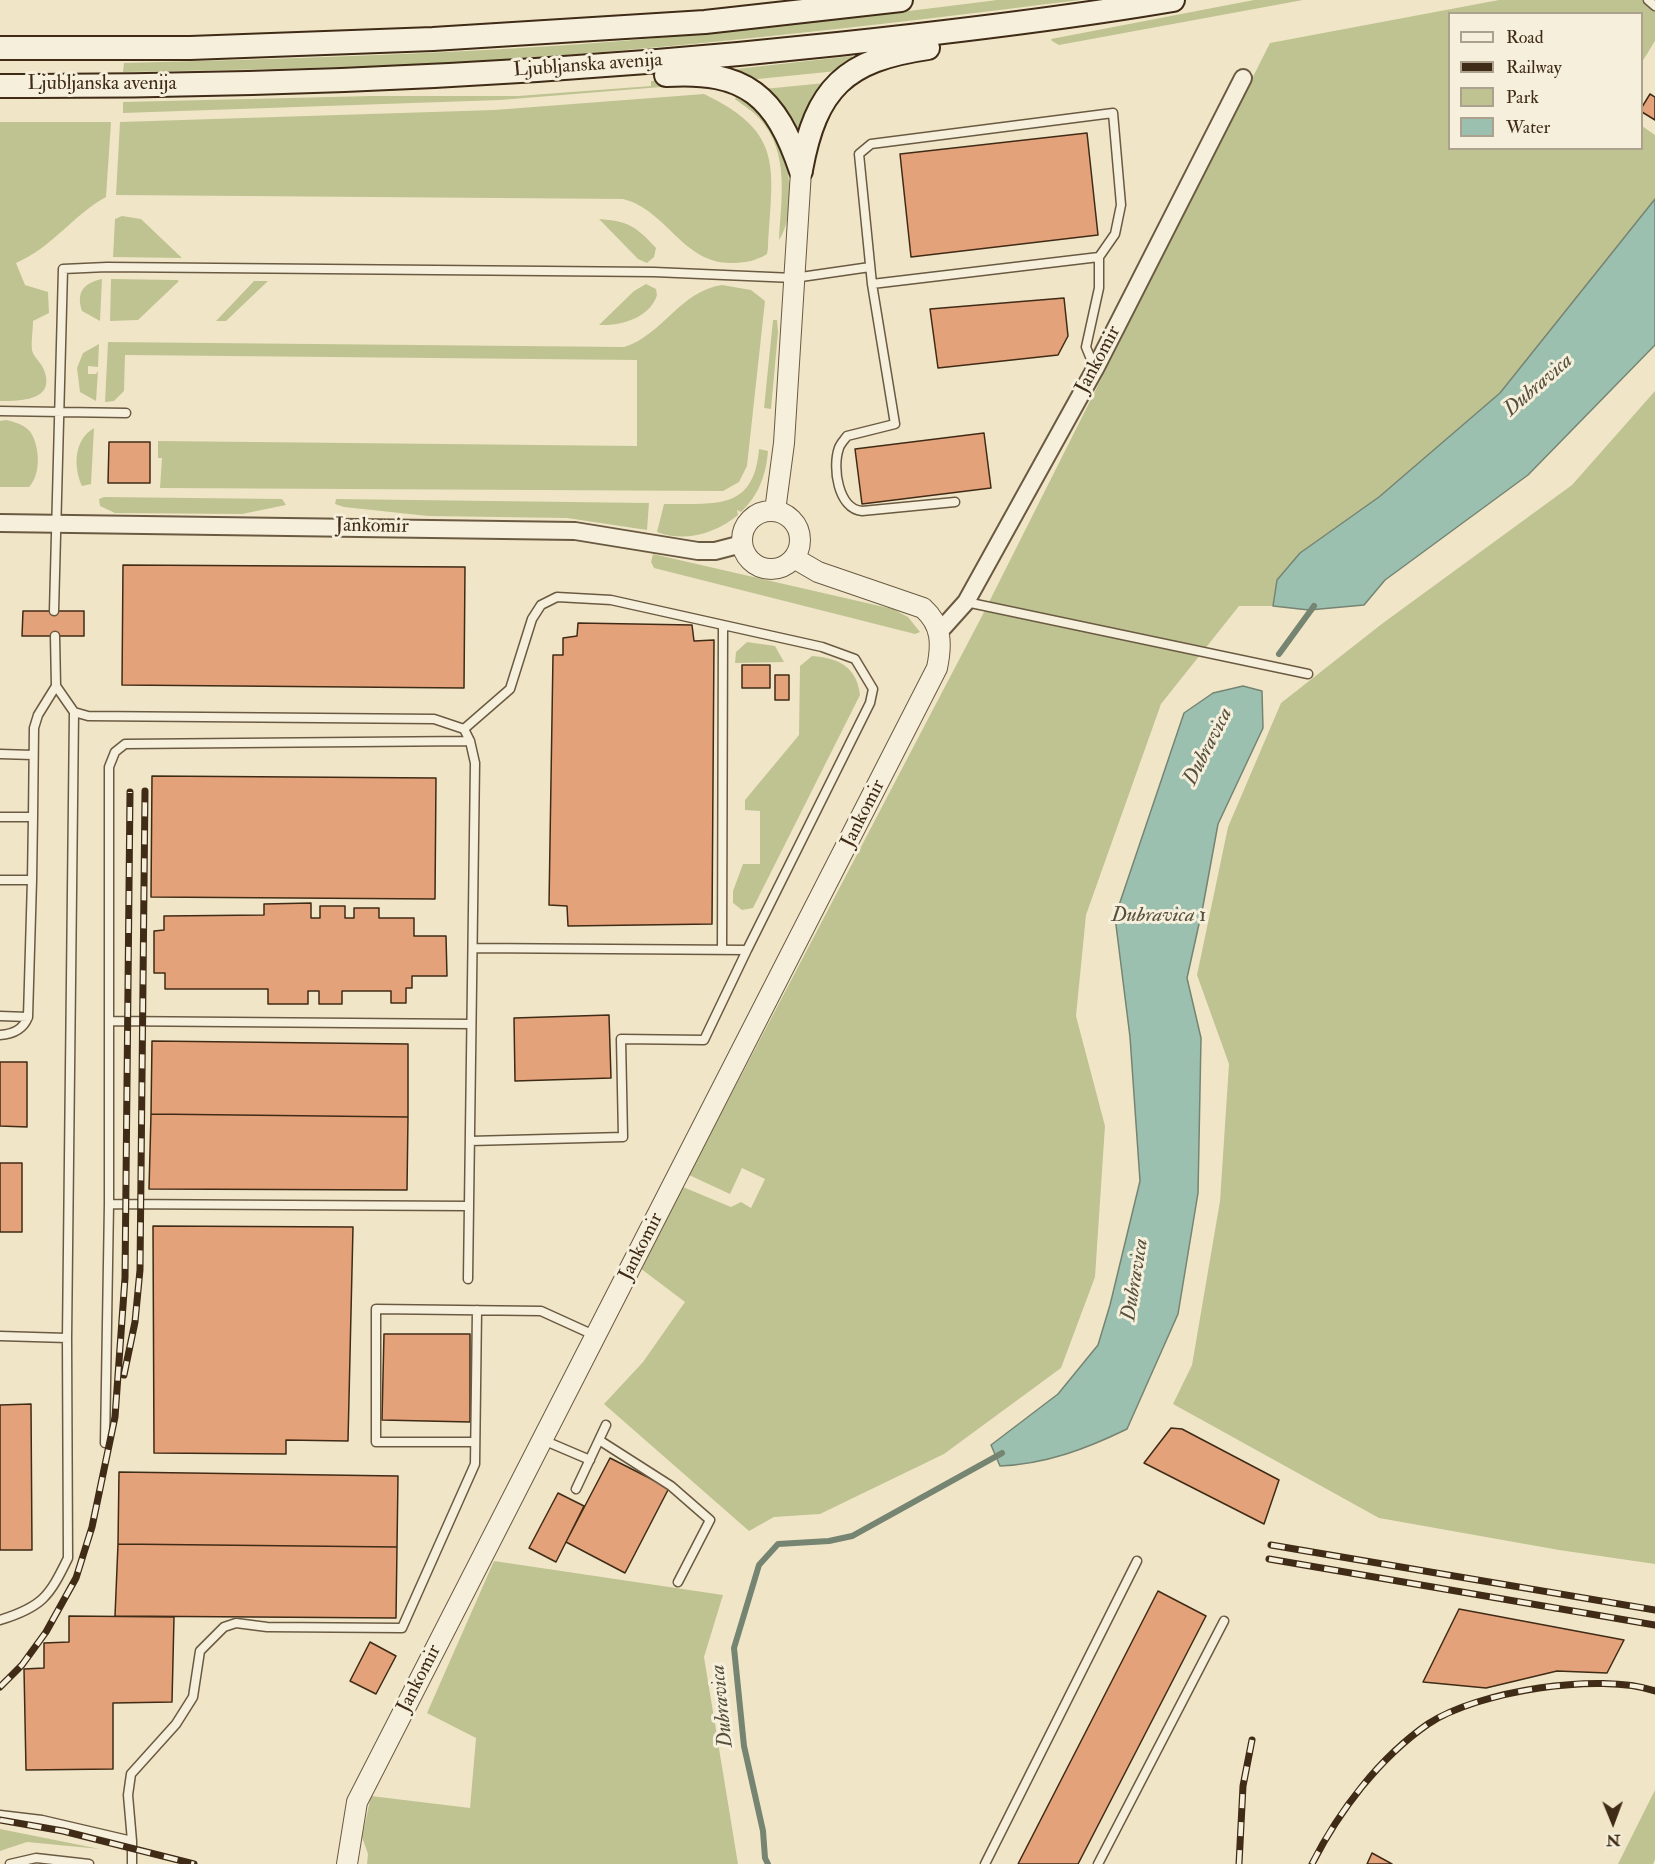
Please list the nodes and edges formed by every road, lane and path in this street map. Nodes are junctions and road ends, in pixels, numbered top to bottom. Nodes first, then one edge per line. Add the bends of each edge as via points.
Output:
1 (901, 0) edge
2 (1173, 0) edge
3 (1648, 0) edge
4 (1655, 6) edge
5 (1024, 21) junction
6 (0, 48) edge
7 (545, 70) junction
8 (1243, 78) dead end
9 (0, 86) edge
10 (801, 171) junction
11 (1099, 257) junction
12 (870, 267) junction
13 (794, 278) junction
14 (872, 284) junction
15 (1095, 369) junction
16 (0, 411) edge
17 (61, 413) junction
18 (126, 413) dead end
19 (955, 502) dead end
20 (775, 511) junction
21 (0, 523) edge
22 (56, 524) junction
23 (742, 544) junction
24 (794, 558) junction
25 (966, 603) junction
26 (54, 611) dead end
27 (723, 625) junction
28 (940, 631) junction
29 (55, 636) dead end
30 (1308, 674) dead end
31 (56, 686) junction
32 (74, 712) junction
33 (464, 729) junction
34 (470, 741) junction
35 (0, 754) edge
36 (33, 754) junction
37 (0, 817) edge
38 (33, 817) junction
39 (0, 880) edge
40 (32, 880) junction
41 (473, 948) junction
42 (722, 950) junction
43 (747, 950) junction
44 (0, 1016) edge
45 (28, 1017) junction
46 (110, 1021) junction
47 (471, 1024) junction
48 (0, 1035) edge
49 (470, 1141) junction
50 (109, 1204) junction
51 (469, 1206) junction
52 (468, 1279) dead end
53 (477, 1310) junction
54 (0, 1336) edge
55 (596, 1336) junction
56 (67, 1338) junction
57 (606, 1425) dead end
58 (543, 1440) junction
59 (599, 1440) junction
60 (475, 1442) junction
61 (105, 1443) dead end
62 (590, 1460) junction
63 (576, 1490) dead end
64 (1137, 1561) dead end
65 (678, 1582) dead end
66 (0, 1620) edge
67 (1224, 1621) dead end
68 (0, 1815) edge
69 (132, 1840) junction
70 (29, 1862) edge
71 (10, 1864) edge
72 (89, 1864) edge
73 (132, 1864) edge
74 (347, 1864) edge
75 (986, 1864) edge
76 (1098, 1864) edge

1 - 6 main road, Ljubljanska avenija via 705,22 433,39 190,48
2 - 5 main road, Ljubljanska avenija
3 - 4 lane
5 - 7 main road, Ljubljanska avenija via 769,51
5 - 10 main road via 957,44 881,57 845,77 817,110
7 - 9 main road, Ljubljanska avenija via 396,79
7 - 10 main road via 601,79 694,74 730,80 746,87 775,114 791,141
8 - 15 street, Jankomir
10 - 13 street
11 - 12 lane via 1115,234 1121,206 1113,113 871,144 859,154
11 - 14 lane
11 - 15 lane via 1099,288 1086,347
12 - 13 lane
12 - 14 lane
13 - 17 lane via 631,272 63,269
13 - 20 street via 784,443
14 - 19 lane via 895,424 847,436 839,448 843,502 862,511
15 - 25 street, Jankomir
16 - 17 lane
17 - 18 lane
17 - 22 lane
20 - 23 street via 763,512 748,522
20 - 24 street via 796,525 800,543
21 - 22 street, Jankomir
22 - 23 street, Jankomir via 575,531 698,551
22 - 26 lane
23 - 24 street via 748,558 764,569 784,566
24 - 28 street via 833,578 918,605 935,620
25 - 28 street, Jankomir
25 - 30 lane
27 - 33 lane via 611,600 557,597 541,605 532,619 510,689
27 - 42 lane
27 - 43 lane via 855,658 873,689 870,703
28 - 55 street, Jankomir via 932,681
29 - 31 lane
31 - 32 lane
31 - 36 lane via 38,715
32 - 33 lane via 88,716 434,719
32 - 56 lane
33 - 34 lane
34 - 41 lane via 475,763
34 - 46 lane via 125,744 115,752 109,767
35 - 36 lane
36 - 38 lane
37 - 38 lane
38 - 40 lane
39 - 40 lane
40 - 45 lane
41 - 42 lane
41 - 47 lane
42 - 43 lane
43 - 49 lane via 704,1040 621,1039 623,1137
44 - 45 lane
45 - 48 lane via 20,1029
46 - 47 lane
46 - 50 lane
47 - 49 lane
49 - 51 lane
50 - 51 lane
50 - 61 lane
51 - 52 lane
53 - 55 lane via 541,1311
53 - 60 lane
53 - 60 lane via 376,1309 376,1442
54 - 56 lane
55 - 58 street, Jankomir
56 - 66 lane via 68,1558 54,1587 29,1611
57 - 59 lane
58 - 62 lane
58 - 74 street, Jankomir via 357,1802
59 - 62 lane
59 - 65 lane via 671,1486 710,1520
60 - 69 lane via 475,1464 402,1628 267,1627 236,1623 224,1627 206,1645 201,1651 193,1697 176,1724 131,1774 128,1795
62 - 63 lane
64 - 75 lane
67 - 76 lane
68 - 69 lane
69 - 73 lane
70 - 71 lane
70 - 72 lane

